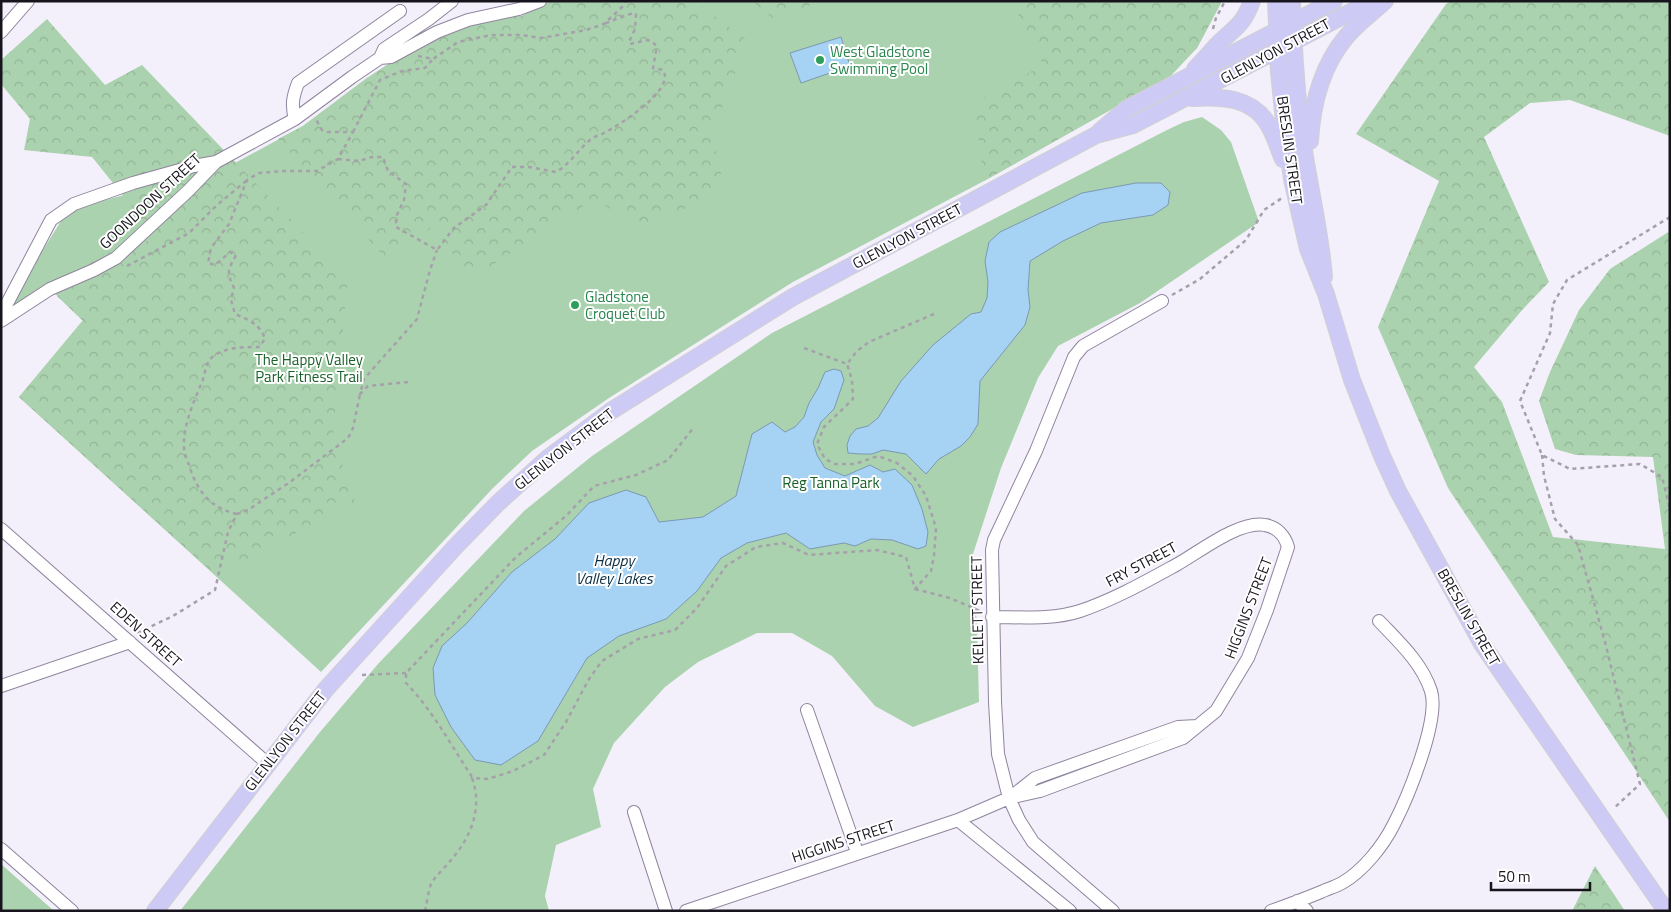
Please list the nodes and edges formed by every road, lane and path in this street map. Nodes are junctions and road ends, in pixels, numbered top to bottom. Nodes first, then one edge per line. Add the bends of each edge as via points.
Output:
1 (28, 1) edge
2 (452, 1) edge
3 (540, 1) edge
4 (626, 1) edge
5 (1225, 1) edge
6 (1252, 1) edge
7 (1276, 1) edge
8 (1292, 1) edge
9 (1334, 1) edge
10 (1372, 1) edge
11 (1385, 1) edge
12 (400, 11) dead end
13 (1293, 22) junction
14 (604, 24) junction
15 (1277, 31) junction
16 (1, 32) edge
17 (1214, 36) dead end
18 (1294, 41) junction
19 (406, 49) junction
20 (1278, 49) junction
21 (380, 58) junction
22 (433, 59) junction
23 (1189, 76) junction
24 (1184, 99) junction
25 (309, 108) junction
26 (295, 118) junction
27 (353, 132) junction
28 (1096, 135) junction
29 (338, 159) junction
30 (216, 162) junction
31 (1307, 169) junction
32 (1292, 179) junction
33 (247, 180) junction
34 (1283, 197) dead end
35 (1670, 217) edge
36 (437, 250) junction
37 (116, 258) junction
38 (1326, 294) junction
39 (1162, 301) joint
40 (934, 314) dead end
41 (1, 315) edge
42 (1, 321) edge
43 (804, 348) dead end
44 (847, 364) junction
45 (408, 382) dead end
46 (360, 394) junction
47 (694, 427) dead end
48 (1542, 455) junction
49 (1670, 509) edge
50 (237, 514) junction
51 (1, 529) edge
52 (1288, 547) joint
53 (915, 589) junction
54 (992, 617) junction
55 (1379, 621) dead end
56 (130, 642) junction
57 (406, 673) junction
58 (362, 675) dead end
59 (1, 686) edge
60 (807, 710) dead end
61 (268, 764) junction
62 (472, 778) junction
63 (1009, 798) junction
64 (634, 812) dead end
65 (1602, 819) junction
66 (958, 820) junction
67 (1, 849) edge
68 (857, 852) junction
69 (1297, 901) junction
70 (72, 911) edge
71 (155, 911) edge
72 (425, 911) edge
73 (666, 911) edge
74 (686, 911) edge
75 (1070, 911) edge
76 (1113, 911) edge
77 (1271, 911) edge
78 (1307, 911) edge
79 (1666, 911) edge

1 - 16 street
2 - 21 street, GOONDOON STREET via 384,49
3 - 19 street, GOONDOON STREET via 519,10 468,20
4 - 14 path
5 - 17 path via 1216,18
6 - 23 main road via 1239,26
7 - 15 main road, BRESLIN STREET
8 - 13 main road, BRESLIN STREET
9 - 13 main road, GLENLYON STREET
10 - 18 main road, GLENLYON STREET
11 - 31 main road via 1345,38 1324,75 1312,113
12 - 26 street via 298,83 293,96
13 - 15 main road, GLENLYON STREET
13 - 18 main road, BRESLIN STREET
14 - 22 path via 541,38 491,35 458,42
14 - 36 path via 636,14 635,29 629,42 635,44 648,40 655,44 653,68 666,74 661,88 644,107 603,134 591,138 556,172 512,167 486,205 454,228
15 - 20 main road, BRESLIN STREET
15 - 23 main road, GLENLYON STREET
18 - 20 main road, GLENLYON STREET
18 - 31 main road, BRESLIN STREET
19 - 21 street, GOONDOON STREET via 391,57
19 - 22 path via 414,55
20 - 24 main road, GLENLYON STREET
20 - 32 main road, BRESLIN STREET
21 - 25 street, GOONDOON STREET
22 - 27 path via 424,68 402,71 380,80
23 - 28 main road, GLENLYON STREET via 1126,109
24 - 28 main road, GLENLYON STREET via 1132,125
24 - 32 main road via 1227,97 1256,111 1270,127
25 - 26 street, GOONDOON STREET
25 - 27 path via 322,130
26 - 30 street, GOONDOON STREET
27 - 29 path
28 - 61 main road, GLENLYON STREET via 793,297 611,411 548,458 492,509 386,621 326,689
29 - 33 path via 317,171 259,173
29 - 36 path via 359,161 372,156 382,157 388,171 406,184 396,227
30 - 37 street, GOONDOON STREET
30 - 41 street, GOONDOON STREET via 133,183 74,204 51,220
31 - 38 main road, BRESLIN STREET via 1322,248
32 - 38 main road, BRESLIN STREET via 1308,249
33 - 37 path via 190,233 127,266
33 - 50 path via 229,224 211,248 208,263 215,265 230,252 236,255 228,276 234,288 231,300 235,314 262,330 265,339 260,347 236,348 214,355 206,365 186,426 184,448 200,490 211,503
34 - 39 path via 1264,210 1246,240 1200,279
35 - 48 path via 1567,280 1553,304 1550,333 1520,401
36 - 46 path via 417,319 364,379
37 - 42 street, GOONDOON STREET via 50,289
38 - 65 main road, BRESLIN STREET via 1352,380 1398,491 1482,644
39 - 54 street, KELLETT STREET via 1083,346 1074,357 1036,451 994,540
40 - 44 path via 869,342
43 - 44 path
44 - 53 path via 853,399 824,427 817,444 825,459 835,464 855,464 878,456 897,463 914,476 926,496 936,528 931,571
45 - 46 path via 368,386
46 - 50 path via 354,428 348,438 248,510
47 - 57 path via 668,460 636,475 594,486 566,516 516,558
48 - 49 path via 1570,469 1640,464 1662,477
48 - 65 path via 1555,519 1578,545 1640,784
50 - 56 path via 228,532 215,590 142,631
51 - 56 street, EDEN STREET
52 - 54 street, FRY STREET via 1286,538 1278,531 1266,524 1252,525 1223,536 1178,564 1085,609 1060,616
52 - 63 street, HIGGINS STREET via 1248,658 1216,711 1183,738 1040,791
53 - 54 path via 950,598
53 - 62 path via 906,557 877,550 809,555 783,543 756,547 726,566 697,608 675,630 638,639 602,661 544,755 504,774 488,779
54 - 63 street, KELLETT STREET via 998,754
55 - 69 street via 1423,672 1431,692 1432,710 1424,752 1394,825 1377,850 1342,883
56 - 59 street
56 - 61 street, EDEN STREET
57 - 58 path
57 - 62 path via 406,683 439,724
60 - 68 street
61 - 71 main road, GLENLYON STREET
62 - 72 path via 476,811 473,826 452,860 431,885
63 - 66 street, HIGGINS STREET
63 - 76 street, KELLETT STREET via 1018,820 1033,842
64 - 73 street
65 - 79 main road, BRESLIN STREET
66 - 68 street, HIGGINS STREET
66 - 75 street
67 - 70 street
68 - 74 street, HIGGINS STREET
69 - 77 street
69 - 78 street

